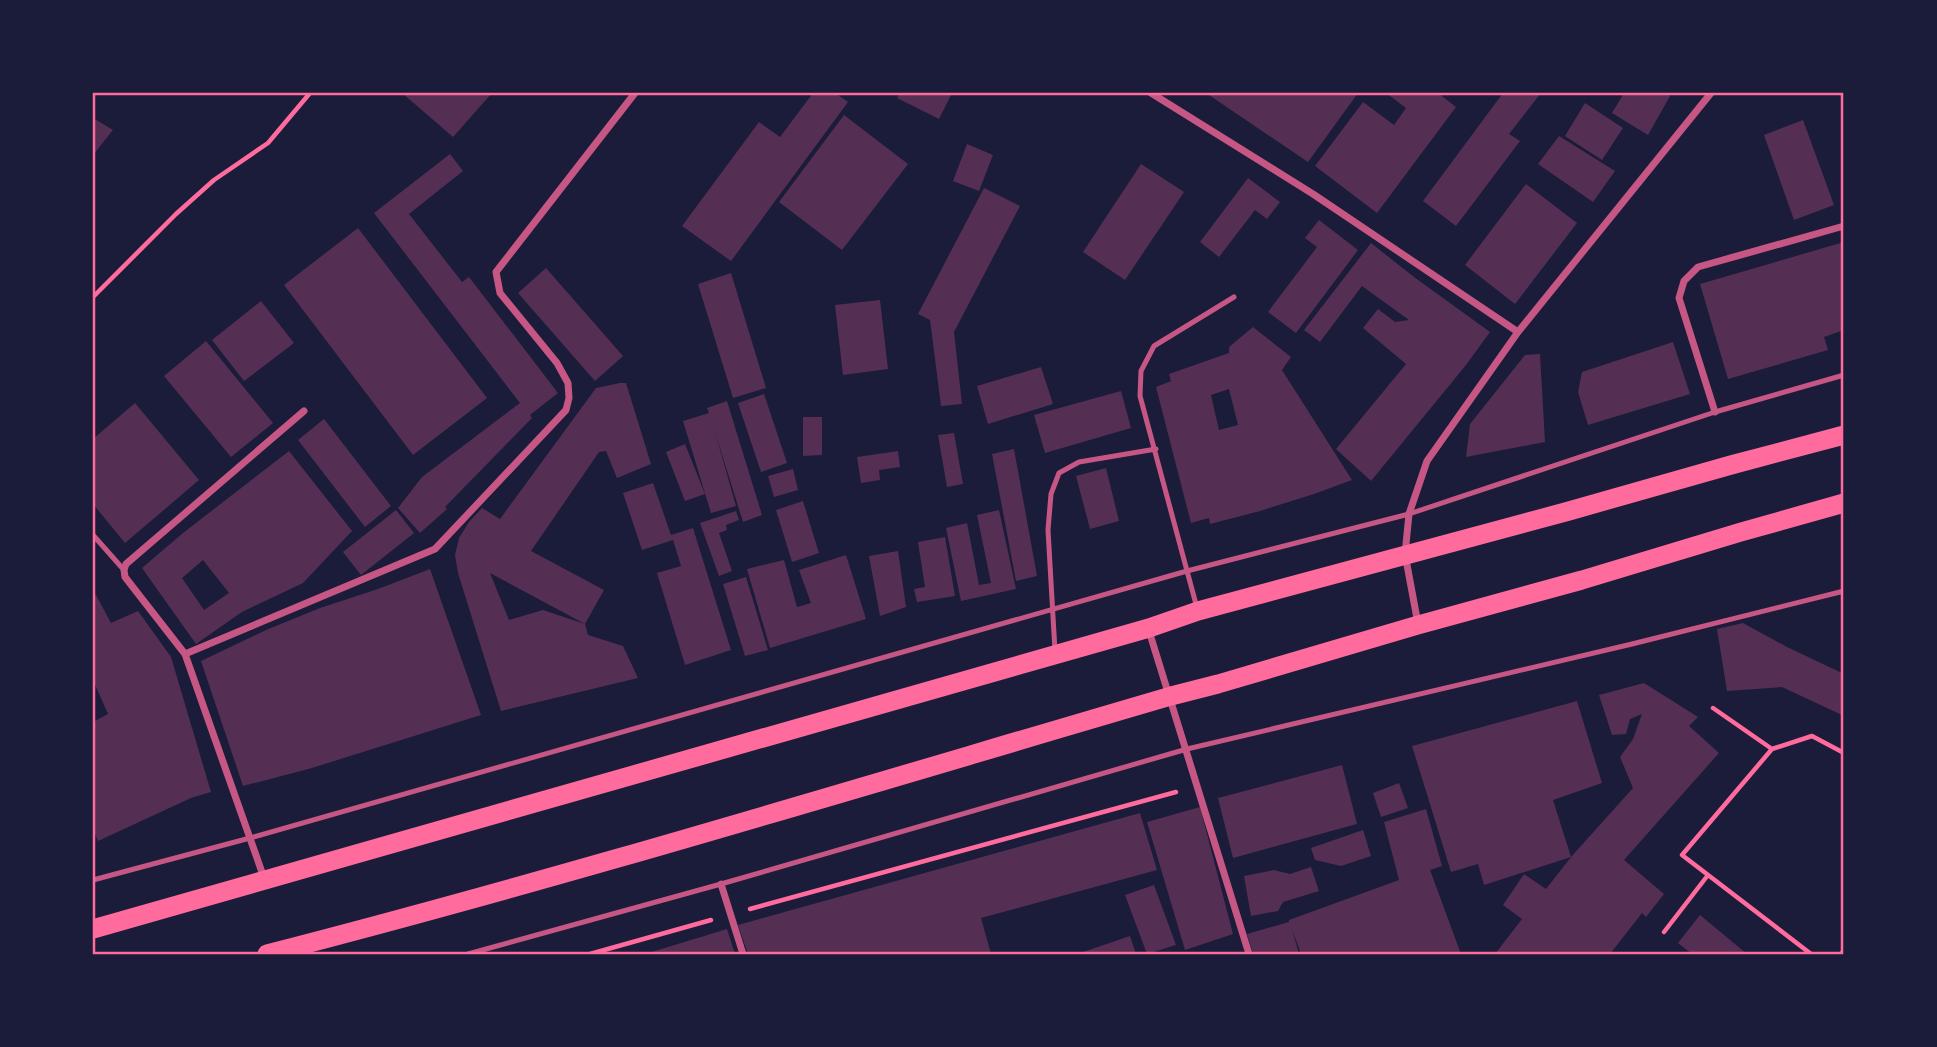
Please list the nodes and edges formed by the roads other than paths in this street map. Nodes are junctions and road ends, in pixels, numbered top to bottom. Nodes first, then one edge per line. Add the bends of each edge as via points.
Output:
1 (635, 93) edge
2 (1151, 93) edge
3 (1711, 93) edge
4 (1844, 226) edge
5 (1234, 297) dead end
6 (1518, 332) junction
7 (1844, 374) edge
8 (304, 411) dead end
9 (1715, 412) junction
10 (1844, 435) edge
11 (1156, 449) junction
12 (1844, 503) edge
13 (1409, 514) junction
14 (93, 535) edge
15 (1405, 554) junction
16 (124, 570) junction
17 (1187, 571) junction
18 (1844, 591) edge
19 (1053, 609) junction
20 (1198, 611) junction
21 (1418, 625) junction
22 (1149, 628) junction
23 (185, 654) junction
24 (1055, 654) junction
25 (1171, 696) junction
26 (1187, 749) junction
27 (250, 838) junction
28 (265, 879) junction
29 (93, 880) edge
30 (721, 884) junction
31 (93, 929) edge
32 (267, 954) edge
33 (468, 954) edge
34 (743, 954) edge
35 (1249, 954) edge

1 - 23 street via 496,272 500,293 568,383 566,410 435,549
2 - 6 street via 1313,194
3 - 6 street
4 - 9 street via 1698,267 1684,281 1679,298
5 - 11 lane via 1154,346 1141,370 1140,396
6 - 13 street via 1427,461
7 - 9 lane
8 - 16 street
9 - 13 lane
10 - 15 highway
11 - 17 lane
11 - 19 lane via 1079,462 1059,473 1051,494 1048,530
12 - 21 highway
13 - 15 street
13 - 17 lane
14 - 16 lane
15 - 20 highway
15 - 21 street
16 - 23 street via 125,578
17 - 19 lane
17 - 20 lane
18 - 26 lane
19 - 24 lane
19 - 27 lane
20 - 22 highway
21 - 25 highway
22 - 24 highway
22 - 25 street
23 - 27 street
24 - 28 highway
25 - 26 street
25 - 32 highway via 704,833
26 - 30 lane
26 - 35 street
27 - 28 street
27 - 29 lane
28 - 31 highway
30 - 33 lane
30 - 34 street

